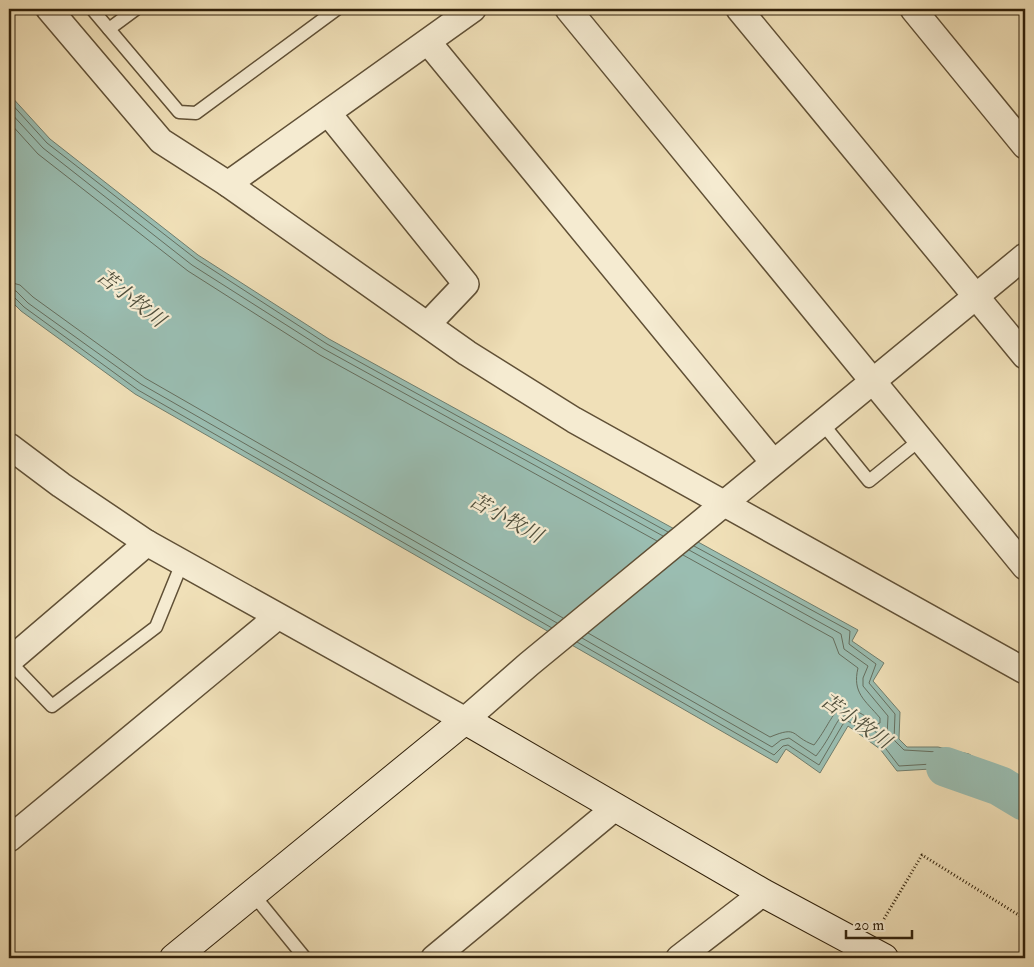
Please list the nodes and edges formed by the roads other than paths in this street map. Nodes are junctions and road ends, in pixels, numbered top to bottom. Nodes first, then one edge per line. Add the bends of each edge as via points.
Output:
1 (49, 9) edge
2 (92, 9) edge
3 (136, 9) edge
4 (337, 9) edge
5 (474, 9) edge
6 (568, 9) edge
7 (739, 9) edge
8 (913, 9) edge
9 (109, 29) junction
10 (428, 42) junction
11 (328, 113) junction
12 (1025, 146) edge
13 (228, 184) junction
14 (1025, 256) edge
15 (976, 296) junction
16 (428, 324) junction
17 (1025, 356) edge
18 (874, 380) junction
19 (822, 423) junction
20 (922, 439) junction
21 (9, 446) edge
22 (773, 462) junction
23 (726, 503) junction
24 (147, 543) junction
25 (182, 563) junction
26 (1025, 567) edge
27 (277, 616) junction
28 (9, 661) edge
29 (1025, 671) edge
30 (465, 720) junction
31 (616, 808) junction
32 (9, 839) edge
33 (763, 892) junction
34 (252, 893) junction
35 (695, 953) edge
36 (174, 958) edge
37 (305, 958) edge
38 (434, 958) edge
39 (884, 958) edge

1 - 13 street via 160,141
2 - 9 lane
3 - 9 lane
4 - 9 lane via 196,113 179,112
5 - 10 street
6 - 18 street
7 - 15 street
8 - 12 street
10 - 11 street
10 - 22 street
11 - 13 street
11 - 16 street via 466,284
13 - 16 street
14 - 15 street
15 - 17 street
15 - 18 street
16 - 23 street via 467,353 574,420
18 - 19 street
18 - 20 street
19 - 20 lane via 869,481
19 - 22 street
20 - 26 street
21 - 24 street via 60,485
22 - 23 street
23 - 29 street
23 - 30 street via 528,664
24 - 25 street
24 - 28 street
25 - 27 street
25 - 28 lane via 156,627 52,706
27 - 30 street
27 - 32 street
30 - 31 street
30 - 34 street
31 - 33 street
31 - 38 street
33 - 35 street
33 - 39 street
34 - 36 street
34 - 37 lane

